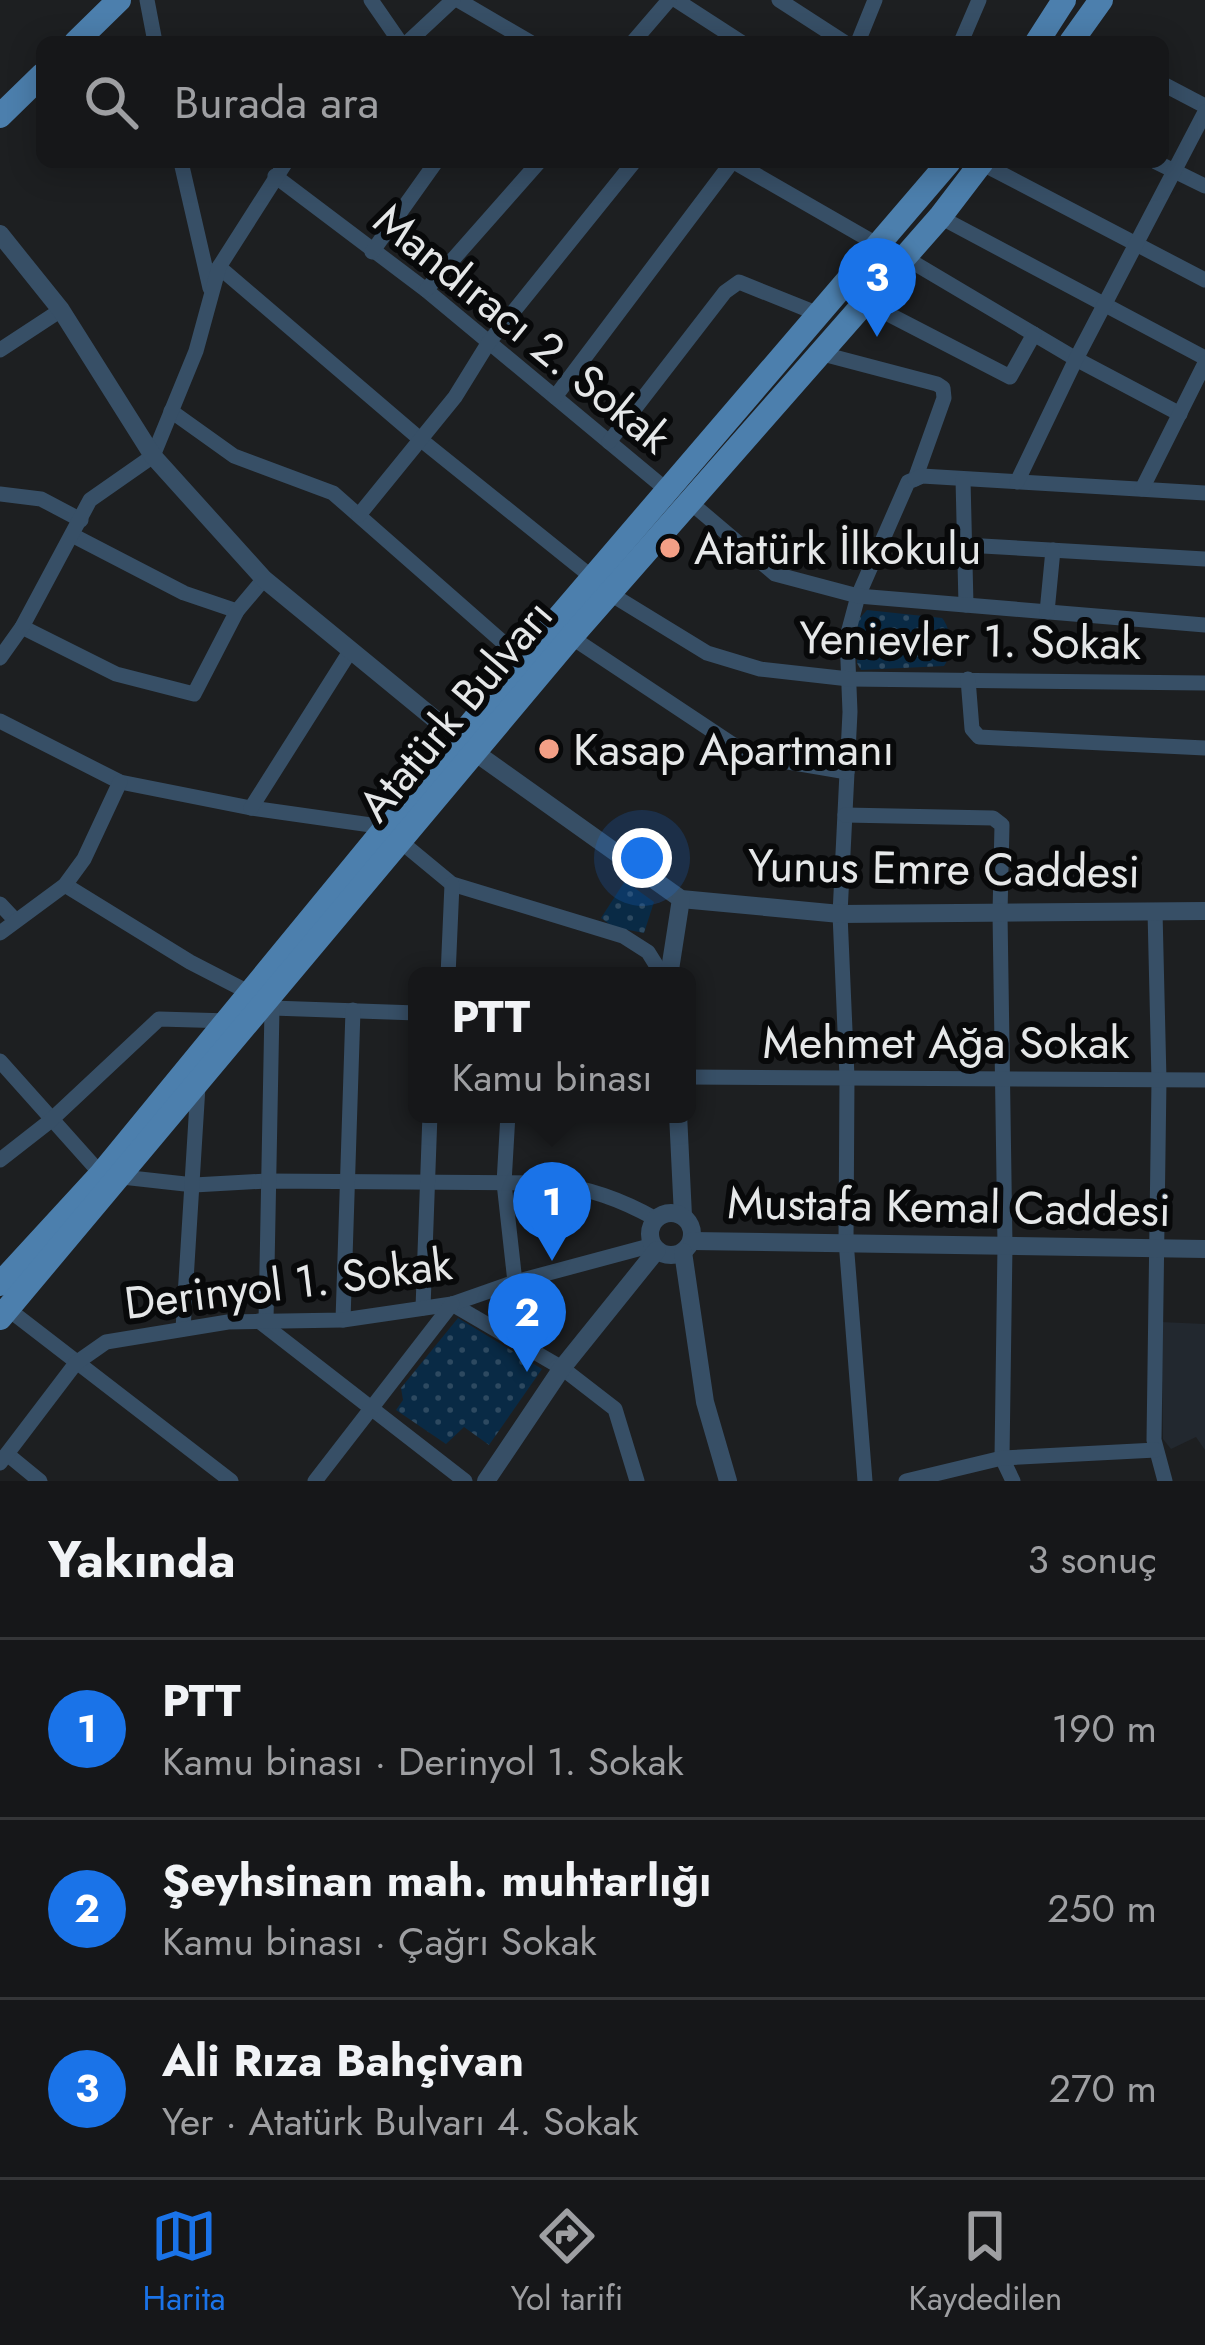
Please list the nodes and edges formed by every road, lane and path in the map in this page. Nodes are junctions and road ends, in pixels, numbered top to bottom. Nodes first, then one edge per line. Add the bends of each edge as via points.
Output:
1 (119, 0) edge
2 (147, 0) edge
3 (371, 0) edge
4 (455, 0) edge
5 (673, 0) edge
6 (779, 0) edge
7 (875, 0) edge
8 (979, 0) edge
9 (1064, 0) edge
10 (1101, 0) edge
11 (82, 36) edge
12 (154, 36) edge
13 (399, 36) edge
14 (411, 36) edge
15 (517, 36) edge
16 (639, 36) edge
17 (731, 36) edge
18 (830, 36) edge
19 (860, 36) edge
20 (964, 36) edge
21 (1041, 36) edge
22 (1079, 36) edge
23 (36, 81) edge
24 (1169, 88) edge
25 (1205, 109) edge
26 (0, 116) edge
27 (1169, 159) edge
28 (182, 168) edge
29 (432, 168) edge
30 (534, 168) edge
31 (629, 168) edge
32 (728, 168) edge
33 (744, 168) edge
34 (944, 168) edge
35 (977, 168) edge
36 (993, 168) edge
37 (1163, 168) edge
38 (1168, 168) edge
39 (281, 169) edge
40 (1205, 185) edge
41 (940, 217) junction
42 (0, 234) edge
43 (1134, 244) junction
44 (880, 246) junction
45 (372, 251) junction
46 (904, 257) junction
47 (219, 267) junction
48 (1205, 280) edge
49 (426, 290) junction
50 (211, 292) junction
51 (863, 301) junction
52 (1103, 305) junction
53 (62, 310) junction
54 (821, 315) junction
55 (1034, 334) junction
56 (489, 342) junction
57 (0, 350) edge
58 (819, 353) junction
59 (1076, 359) junction
60 (1205, 361) edge
61 (555, 397) junction
62 (171, 411) junction
63 (1180, 414) junction
64 (420, 439) junction
65 (609, 442) junction
66 (153, 456) junction
67 (963, 478) junction
68 (915, 479) junction
69 (1017, 482) junction
70 (1142, 489) junction
71 (668, 491) junction
72 (1205, 493) edge
73 (0, 494) edge
74 (691, 503) junction
75 (359, 515) junction
76 (81, 520) junction
77 (74, 536) junction
78 (964, 544) junction
79 (1053, 550) junction
80 (1205, 560) edge
81 (264, 579) junction
82 (601, 585) junction
83 (858, 596) junction
84 (966, 605) junction
85 (237, 611) junction
86 (1047, 613) junction
87 (1205, 625) edge
88 (22, 627) junction
89 (571, 637) junction
90 (349, 653) junction
91 (0, 658) edge
92 (523, 660) junction
93 (849, 679) junction
94 (968, 680) junction
95 (1205, 683) edge
96 (0, 721) edge
97 (468, 745) junction
98 (1205, 748) edge
99 (847, 772) junction
100 (120, 782) junction
101 (251, 808) junction
102 (845, 815) junction
103 (393, 834) junction
104 (452, 884) junction
105 (65, 885) junction
106 (681, 898) junction
107 (0, 904) edge
108 (1155, 911) junction
109 (1205, 911) edge
110 (1000, 913) junction
111 (840, 914) junction
112 (15, 920) junction
113 (0, 933) edge
114 (448, 967) edge
115 (659, 967) edge
116 (668, 967) edge
117 (265, 1000) junction
118 (353, 1010) junction
119 (408, 1013) edge
120 (230, 1021) junction
121 (0, 1061) edge
122 (696, 1077) edge
123 (847, 1077) junction
124 (1003, 1078) junction
125 (1159, 1080) junction
126 (1205, 1080) edge
127 (198, 1086) junction
128 (50, 1120) junction
129 (430, 1123) edge
130 (507, 1123) edge
131 (678, 1123) edge
132 (0, 1160) edge
133 (111, 1176) junction
134 (267, 1181) junction
135 (346, 1182) junction
136 (429, 1183) junction
137 (504, 1183) junction
138 (194, 1185) junction
139 (683, 1216) junction
140 (656, 1219) junction
141 (846, 1240) junction
142 (1005, 1245) junction
143 (687, 1246) junction
144 (1156, 1247) junction
145 (655, 1248) junction
146 (1205, 1249) edge
147 (515, 1282) junction
148 (3, 1304) edge
149 (452, 1304) junction
150 (423, 1308) junction
151 (343, 1320) junction
152 (262, 1321) junction
153 (183, 1329) junction
154 (76, 1363) junction
155 (562, 1368) junction
156 (372, 1408) junction
157 (1156, 1450) junction
158 (1002, 1458) junction
159 (4, 1459) edge
160 (40, 1481) edge
161 (231, 1481) edge
162 (315, 1481) edge
163 (465, 1481) edge
164 (486, 1481) edge
165 (637, 1481) edge
166 (728, 1481) edge
167 (865, 1481) edge
168 (906, 1481) edge
169 (1013, 1481) edge
170 (1165, 1481) edge

1 - 11 main road
2 - 12 street
3 - 13 street
4 - 14 street
4 - 15 street
5 - 16 street
5 - 17 street
6 - 18 street
7 - 19 street
8 - 20 street
9 - 21 main road
10 - 22 main road
23 - 26 main road
24 - 25 street
25 - 27 street
28 - 50 street
29 - 45 street
30 - 49 street
31 - 56 street
32 - 61 street
33 - 44 street
34 - 44 main road, Atatürk Bulvarı
35 - 41 main road, Atatürk Bulvarı
36 - 43 street
37 - 43 street
38 - 40 street
39 - 45 street, Mandıracı 2. Sokak
39 - 47 street
41 - 46 main road, Atatürk Bulvarı
41 - 52 street
42 - 53 street
43 - 48 street
43 - 52 street
44 - 54 main road, Atatürk Bulvarı
45 - 49 street, Mandıracı 2. Sokak
46 - 51 main road, Atatürk Bulvarı
46 - 55 street
47 - 50 street
47 - 64 street, Yenievler 1. Sokak
49 - 56 street, Mandıracı 2. Sokak
50 - 62 street
51 - 55 street via 1010,377
51 - 58 main road, Atatürk Bulvarı
52 - 59 street
52 - 60 street
53 - 57 street
53 - 66 street
54 - 65 street via 739,282
54 - 71 main road, Atatürk Bulvarı
55 - 59 street
56 - 61 street, Mandıracı 2. Sokak
56 - 64 street
58 - 68 street via 943,388
58 - 74 main road, Atatürk Bulvarı
59 - 63 street
59 - 69 street
60 - 63 street
61 - 65 street, Mandıracı 2. Sokak
62 - 66 street
62 - 75 street via 234,456 333,494
63 - 70 street
64 - 75 street
64 - 82 street, Yenievler 1. Sokak
65 - 71 street, Mandıracı 2. Sokak
66 - 76 street via 90,500
66 - 81 street
67 - 68 street
67 - 69 street
67 - 78 street
68 - 83 street
69 - 70 street
70 - 72 street
71 - 82 main road, Atatürk Bulvarı
73 - 76 street via 41,499
74 - 82 main road, Atatürk Bulvarı
74 - 83 street via 776,574
75 - 92 street
76 - 77 street
77 - 85 street
77 - 88 street
78 - 79 street
78 - 84 street
79 - 80 street
79 - 86 street
81 - 85 street
81 - 90 street
82 - 89 main road, Atatürk Bulvarı
82 - 92 main road, Atatürk Bulvarı
82 - 93 street, Yenievler 1. Sokak via 707,652 760,669
83 - 84 street
83 - 93 street
84 - 86 street
85 - 88 street via 194,694 116,674
86 - 87 street
88 - 91 street
89 - 97 main road, Atatürk Bulvarı
89 - 99 street via 758,757
90 - 97 street
90 - 101 street
92 - 97 main road, Atatürk Bulvarı
93 - 94 street, Yenievler 1. Sokak
93 - 99 street
94 - 95 street, Yenievler 1. Sokak
94 - 98 street via 979,737
96 - 100 street
97 - 103 main road, Atatürk Bulvarı
97 - 106 street
99 - 102 street
100 - 101 street
100 - 105 street
101 - 103 street
102 - 110 street via 993,818 1004,835
102 - 111 street
103 - 104 street
103 - 117 main road, Atatürk Bulvarı
104 - 114 street
104 - 115 street via 623,936
105 - 112 street
105 - 117 street
106 - 111 street, Yunus Emre Caddesi
106 - 116 street
107 - 112 street
108 - 109 street, Yunus Emre Caddesi
108 - 110 street, Yunus Emre Caddesi
108 - 125 street
110 - 111 street, Yunus Emre Caddesi
110 - 124 street
111 - 123 street
112 - 113 street
117 - 118 street
117 - 120 main road, Atatürk Bulvarı
117 - 127 main road, Atatürk Bulvarı
117 - 134 street
118 - 119 street
118 - 135 street
120 - 128 street via 159,1019
120 - 133 main road, Atatürk Bulvarı
121 - 128 street
122 - 123 street, Mehmet Ağa Sokak
123 - 124 street, Mehmet Ağa Sokak
123 - 141 street
124 - 125 street, Mehmet Ağa Sokak
124 - 142 street
125 - 126 street, Mehmet Ağa Sokak
125 - 144 street
127 - 133 main road, Atatürk Bulvarı
127 - 138 street
128 - 132 street
128 - 133 street
129 - 136 street
130 - 137 street
131 - 139 street
133 - 138 street
133 - 148 main road, Atatürk Bulvarı
134 - 135 street
134 - 138 street
134 - 152 street
135 - 136 street
135 - 151 street
136 - 137 street
136 - 150 street
137 - 140 street via 587,1188
137 - 147 street
138 - 153 street
139 - 140 street
139 - 143 street via 692,1227
140 - 145 street
141 - 142 street, Mustafa Kemal Caddesi
141 - 143 street, Mustafa Kemal Caddesi
141 - 167 street
142 - 144 street, Mustafa Kemal Caddesi
142 - 158 street
143 - 145 street via 670,1256
143 - 166 street via 705,1402
144 - 146 street, Mustafa Kemal Caddesi
144 - 157 street
145 - 147 street, Derinyol 1. Sokak
145 - 155 street
147 - 149 street, Derinyol 1. Sokak
148 - 154 street
149 - 150 street, Derinyol 1. Sokak
149 - 155 street
149 - 156 street
150 - 151 street, Derinyol 1. Sokak
151 - 152 street, Derinyol 1. Sokak
152 - 153 street, Derinyol 1. Sokak
152 - 156 street
153 - 154 street, Derinyol 1. Sokak via 106,1342
154 - 159 street
154 - 161 street
155 - 164 street
155 - 165 street via 615,1409
156 - 162 street
156 - 163 street
157 - 158 street
157 - 170 street
158 - 168 street
158 - 169 street
159 - 160 street

